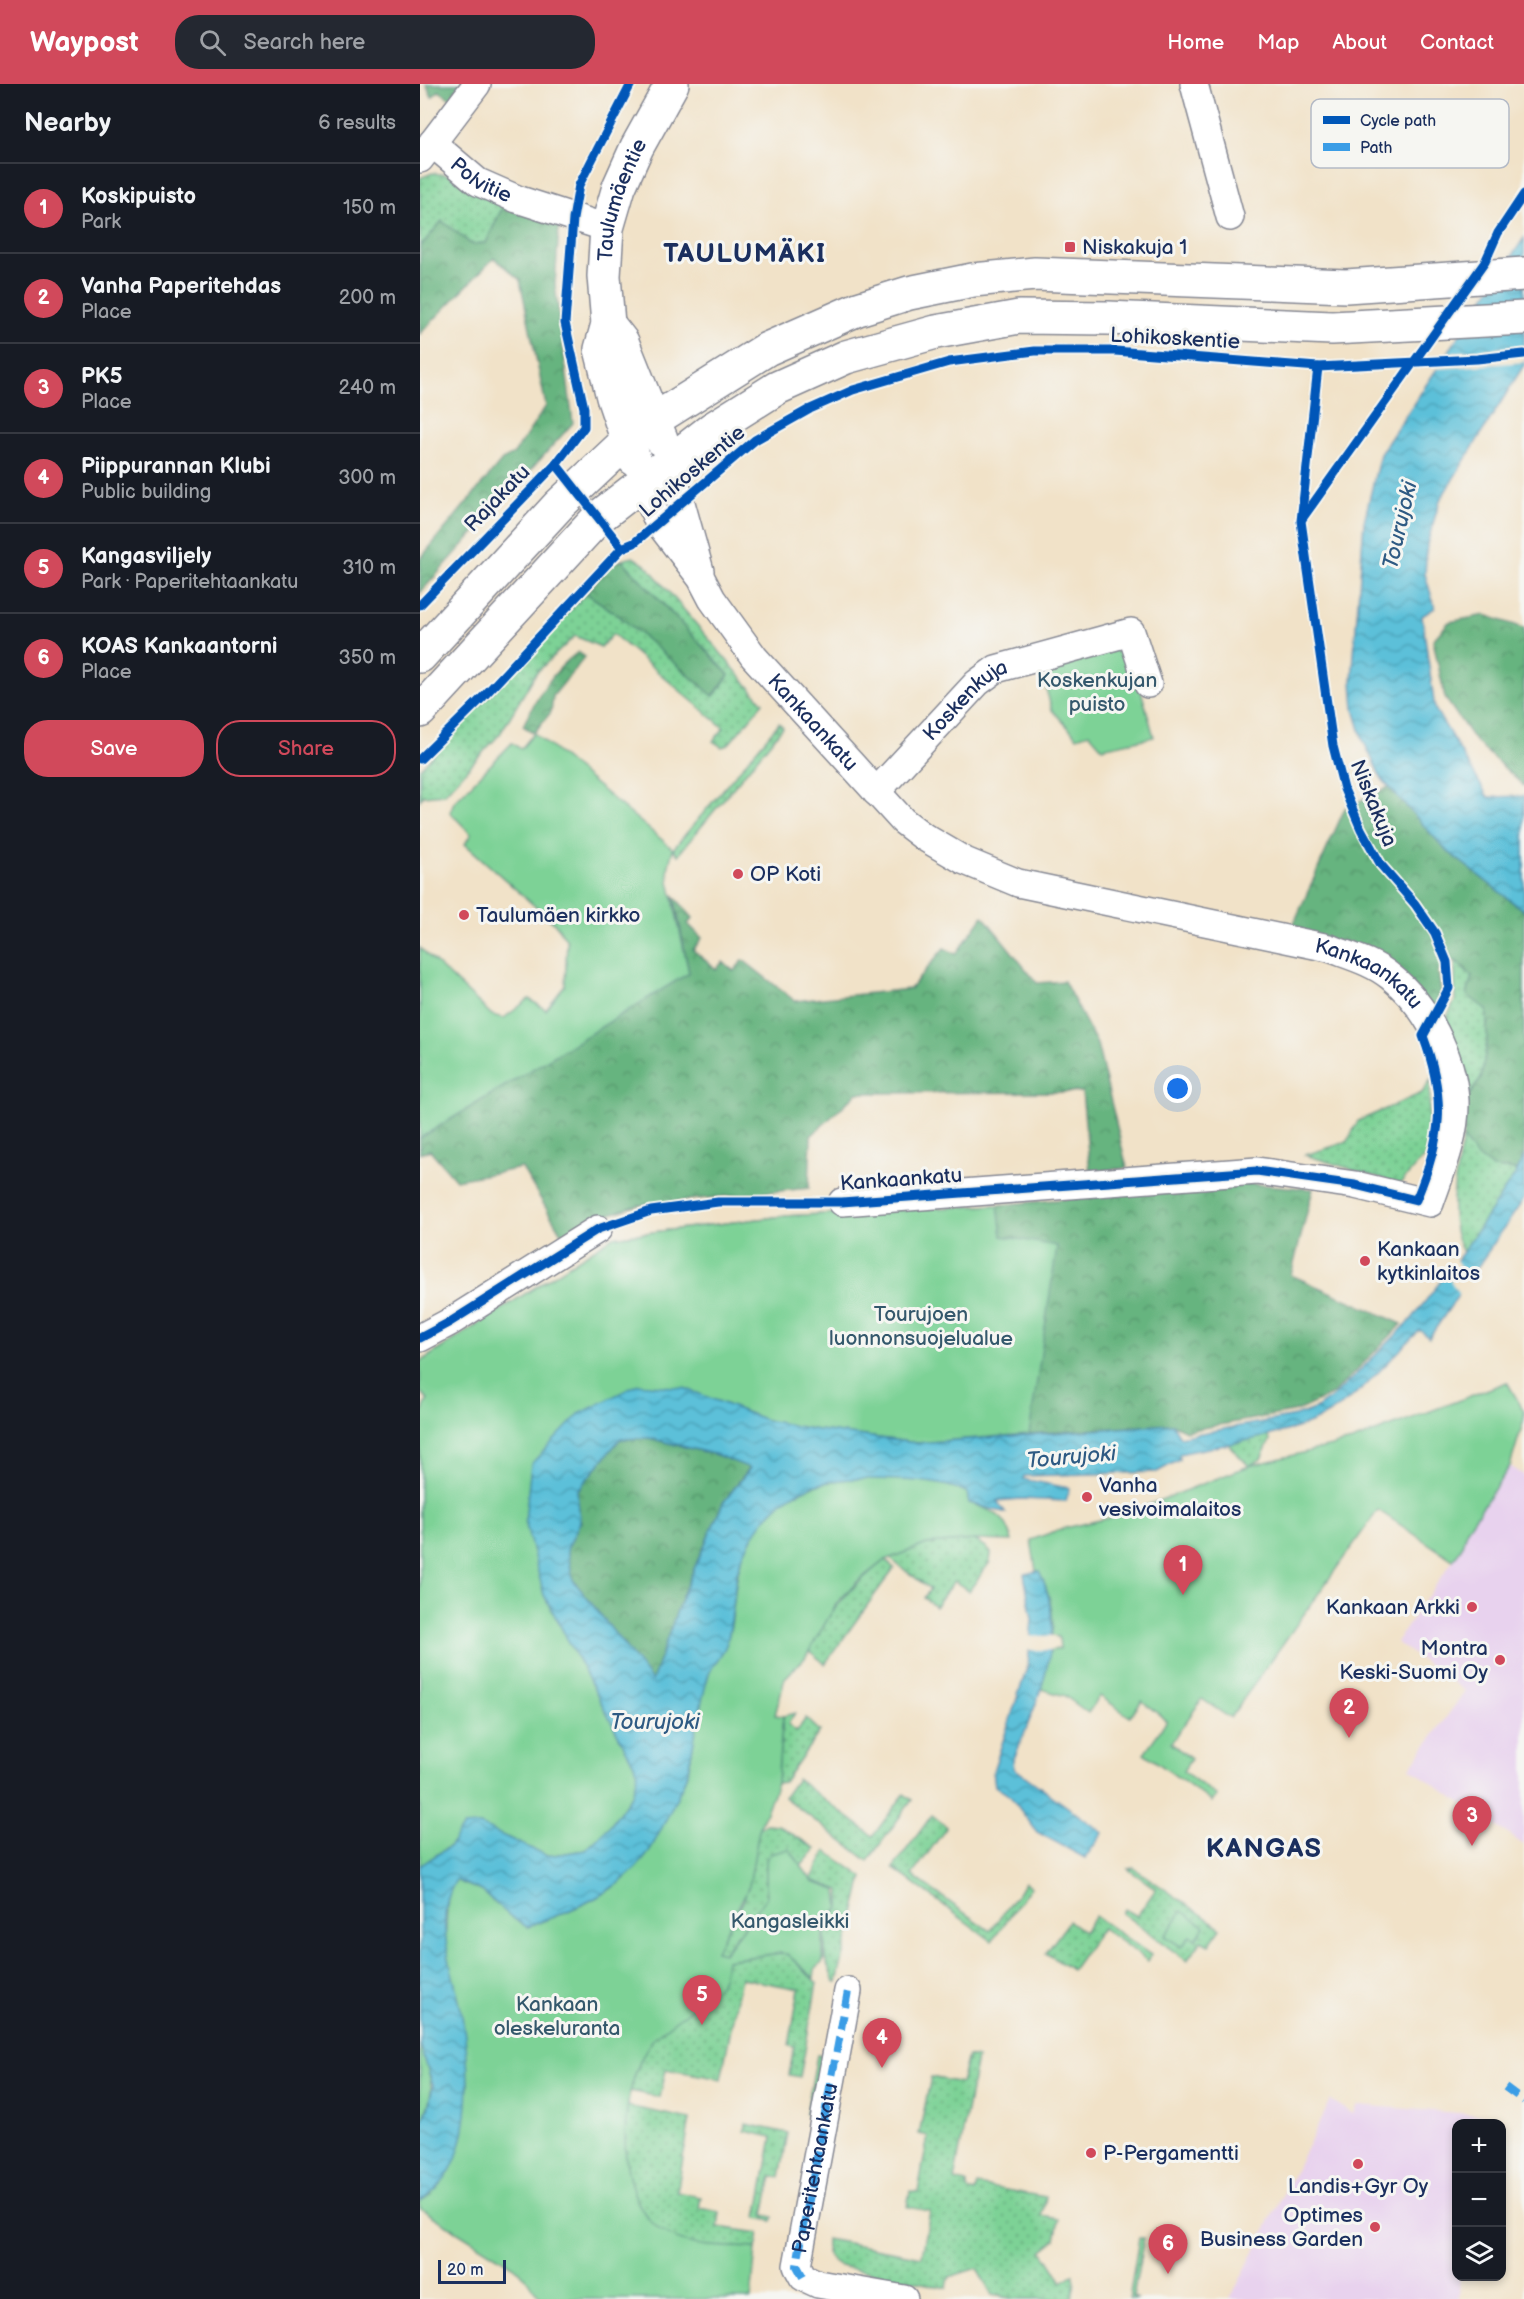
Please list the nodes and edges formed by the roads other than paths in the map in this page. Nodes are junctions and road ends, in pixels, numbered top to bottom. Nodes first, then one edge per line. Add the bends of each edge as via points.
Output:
1 (477, 84) edge
2 (672, 84) edge
3 (1194, 84) edge
4 (426, 151) edge
5 (1230, 217) dead end
6 (608, 228) junction
7 (1524, 274) edge
8 (1524, 318) edge
9 (608, 324) junction
10 (654, 420) junction
11 (627, 441) junction
12 (669, 460) junction
13 (642, 481) junction
14 (701, 578) junction
15 (420, 656) edge
16 (1148, 684) dead end
17 (420, 711) edge
18 (876, 792) junction
19 (842, 1202) dead end
20 (598, 1229) dead end
21 (420, 1338) edge
22 (848, 1991) dead end
23 (904, 2299) edge

1 - 4 street, Polvitie
2 - 6 main road, Taulumäentie via 619,187
3 - 5 street
4 - 6 street, Polvitie via 478,182 527,203
6 - 9 main road, Taulumäentie via 604,276
7 - 10 main road via 1409,283 1272,285 1035,274 973,280 909,293 858,309 767,349
8 - 12 main road, Lohikoskentie via 1376,328 1019,317 936,332 846,357 777,388
9 - 10 main road, Taulumäentie via 622,342
9 - 11 main road, Taulumäentie via 602,349
10 - 11 main road
10 - 12 main road, Taulumäentie
11 - 13 main road, Taulumäentie
11 - 15 main road via 559,505
12 - 13 main road, Lohikoskentie
12 - 14 street, Kankaankatu
13 - 14 street, Kankaankatu via 657,522
13 - 17 main road, Lohikoskentie via 599,517
14 - 18 street, Kankaankatu via 754,657
16 - 18 street, Koskenkuja via 1131,632 996,669 977,684
18 - 19 street, Kankaankatu via 924,837 965,861 1018,883 1329,948 1366,961 1408,993 1429,1023 1450,1065 1455,1102 1449,1149 1430,1203 1355,1185 1257,1171
20 - 21 street
22 - 23 street, Paperitehtaankatu via 797,2266 803,2277 818,2284

